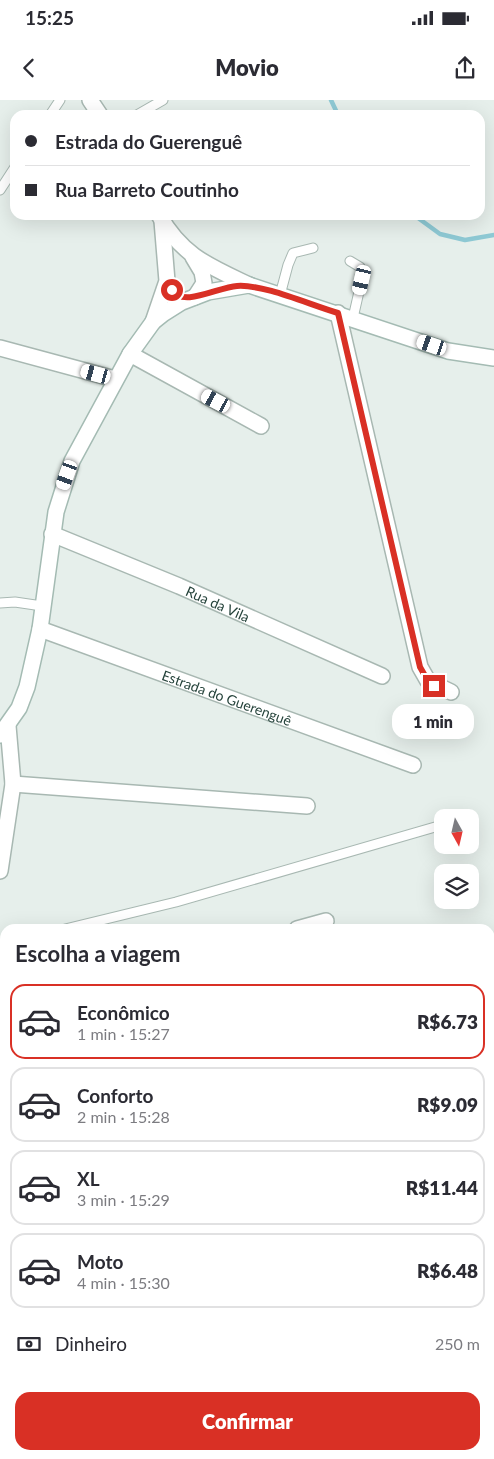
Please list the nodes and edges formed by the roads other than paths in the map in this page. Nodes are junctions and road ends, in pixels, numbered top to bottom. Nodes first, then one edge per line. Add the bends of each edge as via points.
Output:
1 (164, 100) edge
2 (146, 110) edge
3 (10, 175) edge
4 (0, 190) edge
5 (164, 220) edge
6 (166, 220) edge
7 (312, 248) dead end
8 (193, 257) junction
9 (350, 261) dead end
10 (166, 281) junction
11 (249, 285) junction
12 (280, 295) junction
13 (193, 297) junction
14 (338, 313) junction
15 (353, 318) junction
16 (153, 322) junction
17 (0, 348) edge
18 (130, 354) junction
19 (494, 358) edge
20 (116, 380) junction
21 (261, 426) dead end
22 (52, 534) junction
23 (0, 603) edge
24 (42, 606) junction
25 (40, 629) junction
26 (382, 676) dead end
27 (451, 692) dead end
28 (4, 730) edge
29 (413, 765) dead end
30 (13, 784) junction
31 (307, 806) dead end
32 (434, 827) edge
33 (0, 870) edge
34 (326, 921) dead end
35 (86, 924) edge
36 (315, 924) edge

1 - 2 lane
3 - 4 lane
5 - 10 street
6 - 8 street via 178,242
7 - 12 lane via 293,253
8 - 11 street
8 - 13 street via 204,283
9 - 15 lane via 360,267 363,274
10 - 13 street via 174,294
10 - 16 street
11 - 12 street
11 - 13 street
12 - 14 street
13 - 16 street
14 - 15 street
14 - 27 street via 420,667 428,681
15 - 19 street via 448,351
16 - 18 street
17 - 20 street
18 - 20 street
18 - 21 street
20 - 22 street via 72,461 62,488
22 - 24 street
22 - 26 street, Rua da Vila
23 - 24 lane
24 - 25 street
25 - 28 street via 27,687
25 - 29 street, Estrada do Guerenguê
28 - 30 street
30 - 31 street
30 - 33 street
32 - 35 lane via 176,902
34 - 36 street

